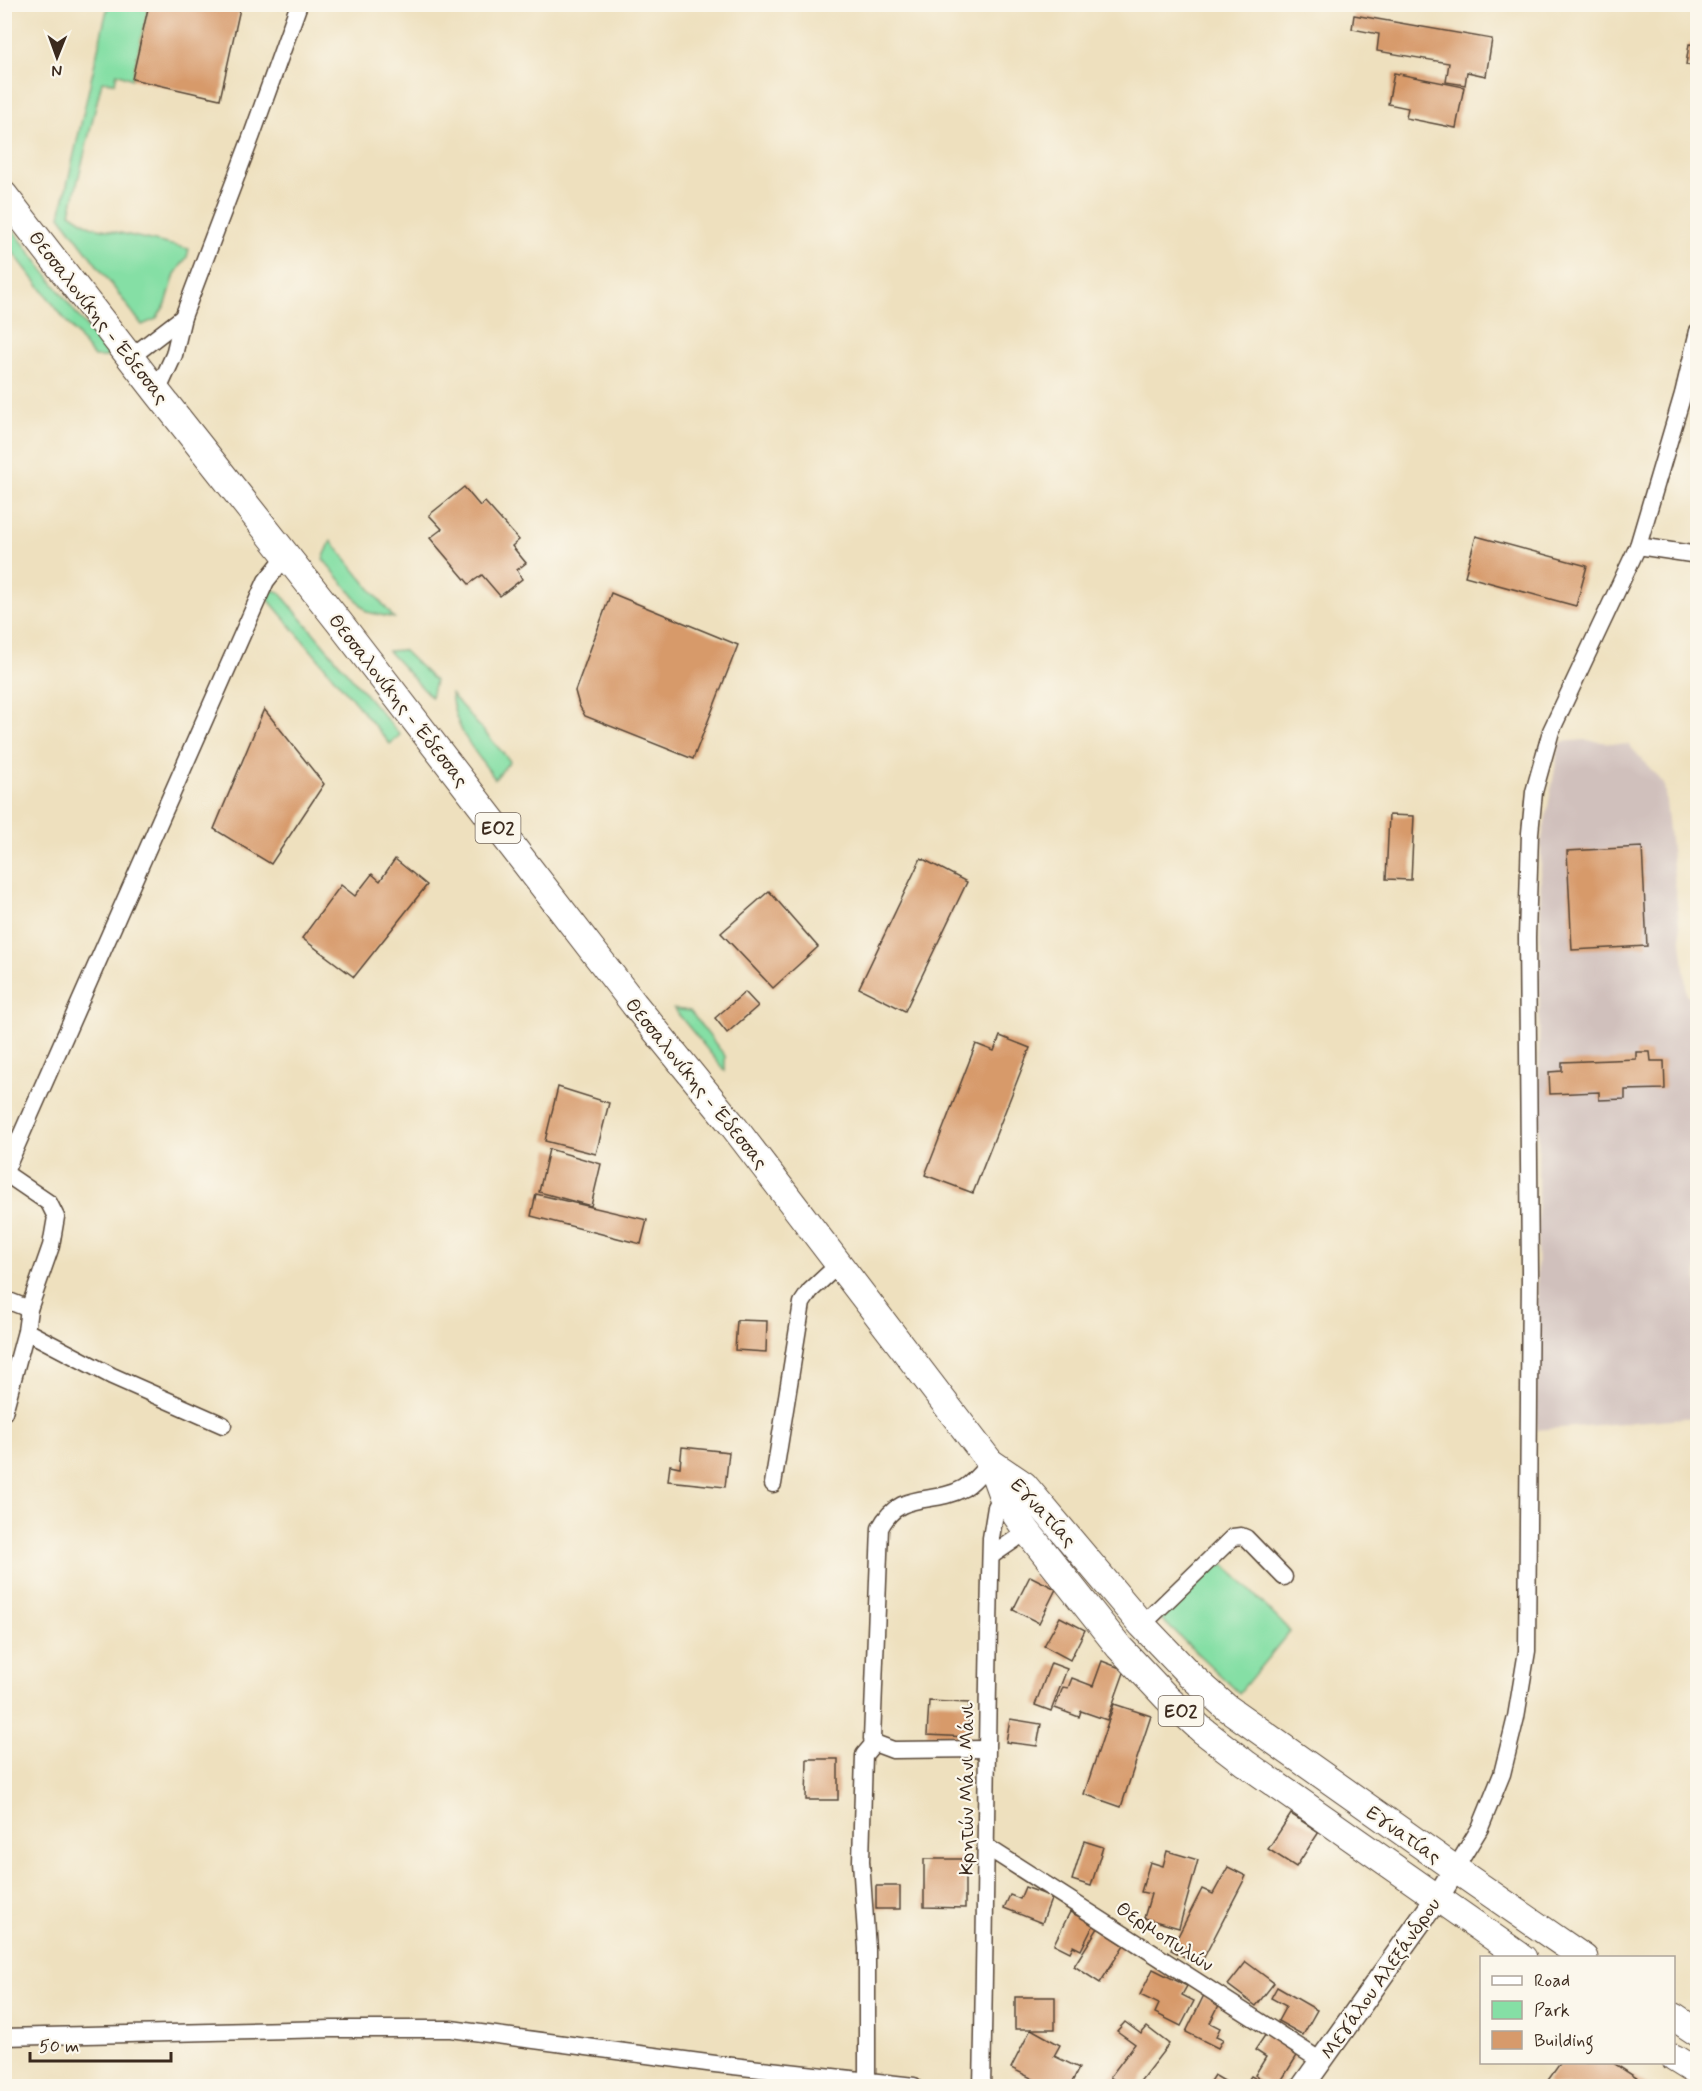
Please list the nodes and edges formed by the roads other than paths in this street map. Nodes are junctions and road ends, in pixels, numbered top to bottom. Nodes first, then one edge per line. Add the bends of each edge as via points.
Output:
1 (299, 4) edge
2 (4, 195) edge
3 (183, 317) junction
4 (1698, 331) edge
5 (131, 357) junction
6 (157, 392) junction
7 (1638, 546) junction
8 (1698, 555) edge
9 (286, 556) junction
10 (5, 1174) edge
11 (839, 1264) junction
12 (4, 1299) edge
13 (29, 1309) junction
14 (26, 1331) junction
15 (4, 1412) edge
16 (223, 1425) dead end
17 (990, 1462) junction
18 (773, 1484) dead end
19 (1002, 1495) junction
20 (1027, 1531) junction
21 (991, 1556) junction
22 (1284, 1576) dead end
23 (1142, 1625) junction
24 (875, 1742) junction
25 (986, 1749) junction
26 (987, 1847) junction
27 (1455, 1869) junction
28 (1437, 1898) junction
29 (1520, 1956) edge
30 (1581, 1956) edge
31 (1675, 2019) edge
32 (1698, 2033) edge
33 (4, 2037) edge
34 (1675, 2059) edge
35 (1321, 2061) junction
36 (1698, 2073) edge
37 (867, 2081) junction
38 (914, 2086) edge
39 (982, 2086) edge
40 (1303, 2086) edge

1 - 3 street
2 - 5 highway, Θεσσαλονίκης - Έδεσσας / ΕΟ2
3 - 5 street
3 - 6 street via 174,355
4 - 7 street
5 - 6 highway, Θεσσαλονίκης - Έδεσσας / ΕΟ2
6 - 9 highway, Θεσσαλονίκης - Έδεσσας / ΕΟ2
7 - 8 street
7 - 27 street via 1555,723 1534,792 1527,937 1527,1651 1502,1774 1480,1828
9 - 10 street via 266,581
9 - 11 highway, Θεσσαλονίκης - Έδεσσας / ΕΟ2
10 - 13 street via 49,1203 56,1217 51,1246
11 - 17 highway, Θεσσαλονίκης - Έδεσσας / ΕΟ2
11 - 18 street via 802,1303
12 - 13 street
13 - 14 street
14 - 15 street
14 - 16 street via 112,1376
17 - 19 highway, Εγνατίας / ΕΟ2
17 - 23 highway, Εγνατίας / ΕΟ2 via 1024,1485
17 - 24 street via 964,1488 894,1509 880,1528 872,1739
19 - 20 highway, Εγνατίας / ΕΟ2
19 - 21 street, Κρητών Μάνι Μάνι via 996,1507
20 - 21 street
20 - 28 highway, Εγνατίας / ΕΟ2 via 1119,1647 1202,1730
21 - 25 street, Κρητών Μάνι Μάνι
22 - 23 street via 1246,1538 1233,1537
23 - 27 highway, Εγνατίας / ΕΟ2 via 1227,1707
24 - 25 street via 893,1750
24 - 37 street via 864,1755 861,1861 867,1949
25 - 26 street, Κρητών Μάνι Μάνι
26 - 35 street, Θερμοπυλών
26 - 39 street, Κρητών Μάνι Μάνι
27 - 28 main road, Μεγάλου Αλεξάνδρου
27 - 30 highway, Εγνατίας / ΕΟ2
28 - 29 highway, Εγνατίας / ΕΟ2
28 - 35 main road, Μεγάλου Αλεξάνδρου
31 - 32 highway
33 - 37 street via 451,2029
34 - 36 highway
35 - 40 main road, Μεγάλου Αλεξάνδρου
37 - 38 street

